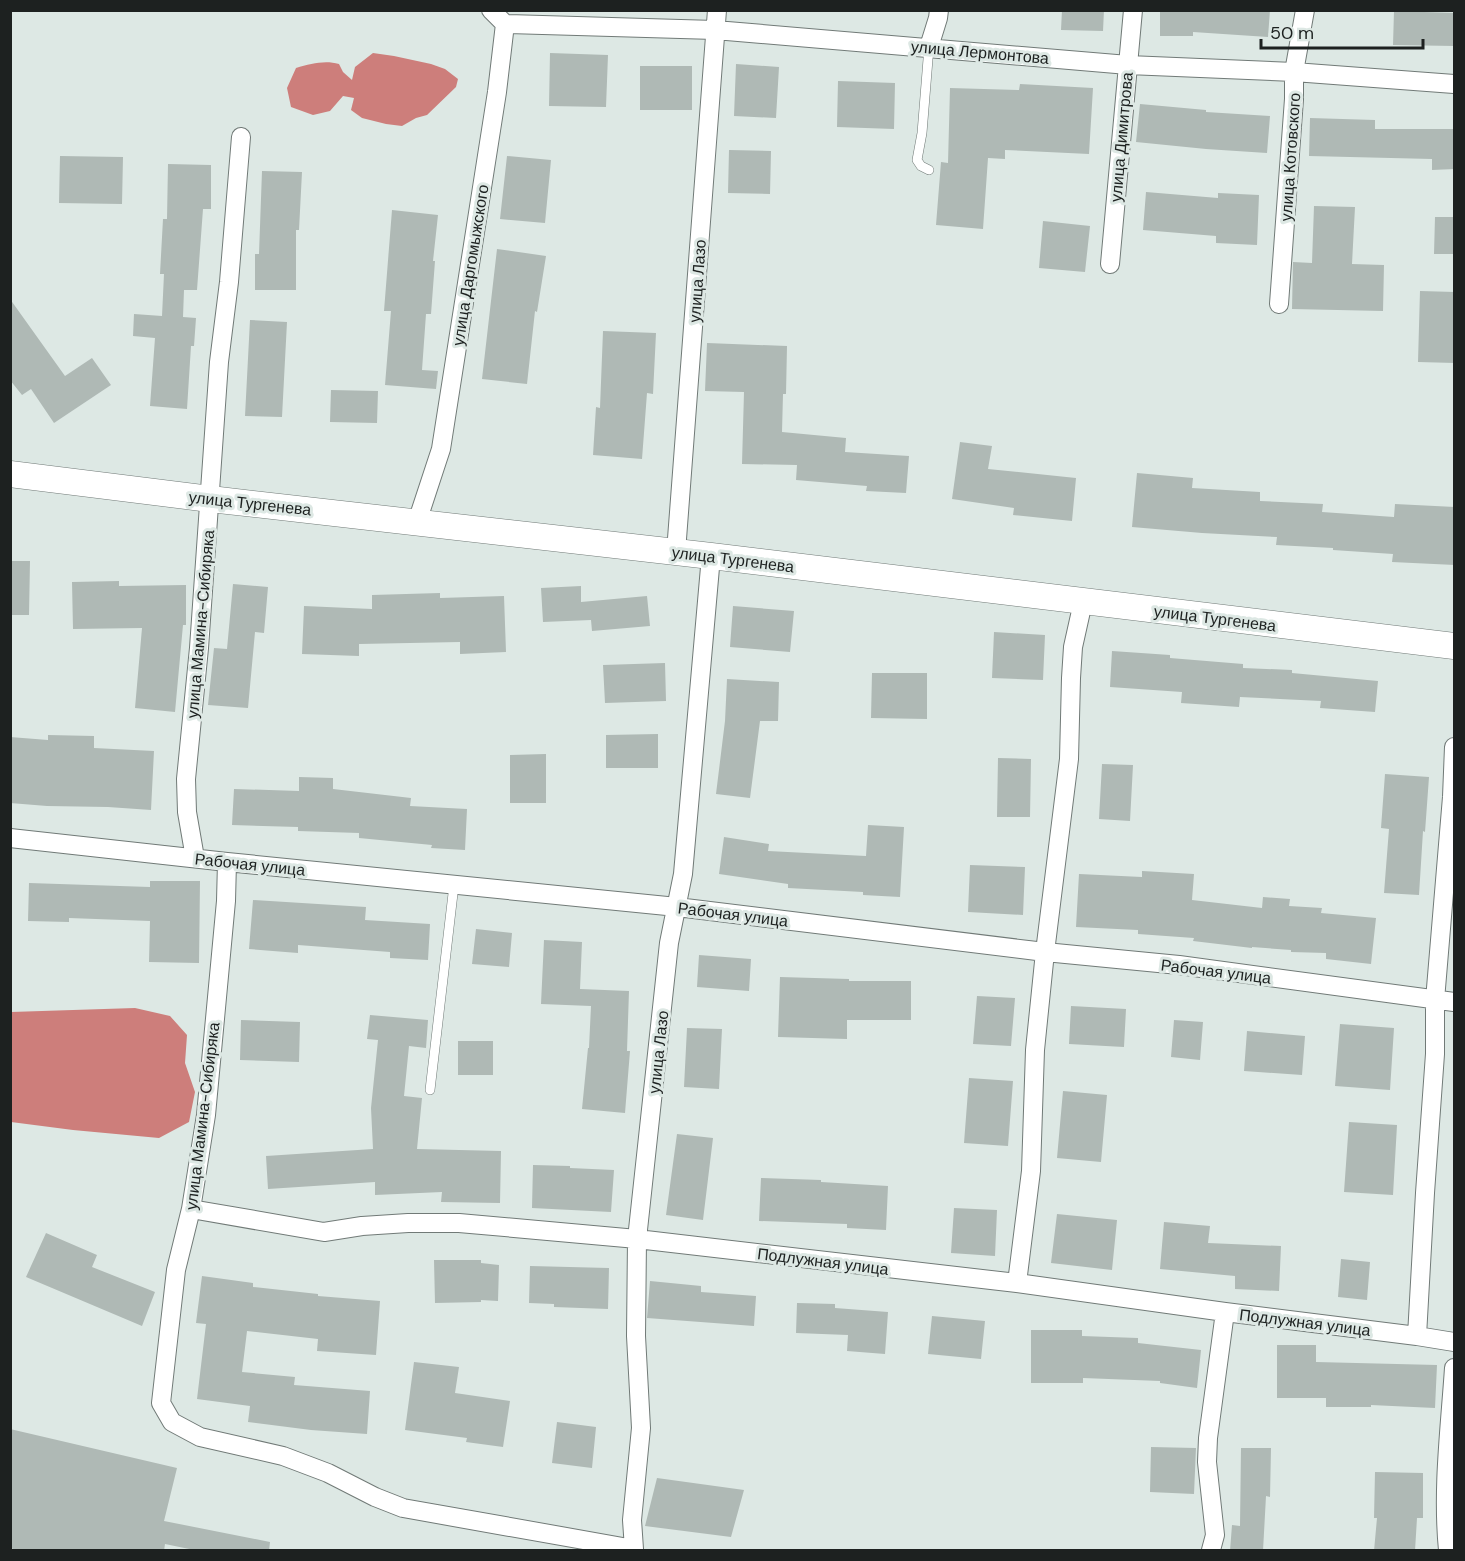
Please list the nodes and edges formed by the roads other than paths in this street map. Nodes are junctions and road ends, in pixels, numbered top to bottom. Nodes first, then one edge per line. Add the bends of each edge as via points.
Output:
1 (491, 10) edge
2 (717, 10) edge
3 (939, 10) edge
4 (1133, 10) edge
5 (1305, 10) edge
6 (505, 24) junction
7 (715, 30) junction
8 (929, 47) junction
9 (1128, 65) junction
10 (1294, 72) junction
11 (1455, 84) edge
12 (241, 137) dead end
13 (929, 170) dead end
14 (1110, 264) dead end
15 (1280, 304) dead end
16 (10, 474) edge
17 (210, 499) junction
18 (417, 522) junction
19 (676, 552) junction
20 (711, 556) junction
21 (1083, 602) junction
22 (1455, 646) edge
23 (1454, 747) edge
24 (10, 838) edge
25 (195, 858) junction
26 (228, 862) junction
27 (454, 885) junction
28 (677, 907) junction
29 (1045, 952) junction
30 (1435, 1000) junction
31 (1455, 1002) edge
32 (430, 1090) dead end
33 (191, 1209) junction
34 (638, 1239) junction
35 (1017, 1283) junction
36 (1225, 1312) junction
37 (1417, 1335) junction
38 (1455, 1342) edge
39 (1455, 1368) edge
40 (634, 1549) joint
41 (1211, 1551) edge
42 (1448, 1551) edge

1 - 6 street
2 - 7 street, улица Лазо
3 - 8 street
4 - 9 street, улица Димитрова
5 - 10 street, улица Котовского
6 - 7 street, улица Лермонтова
6 - 18 street, улица Даргомыжского via 441,449
7 - 8 street, улица Лермонтова
7 - 19 street, улица Лазо
8 - 9 street, улица Лермонтова
8 - 13 lane via 916,160
9 - 10 street, улица Лермонтова
9 - 14 street, улица Димитрова
10 - 11 street, улица Лермонтова
10 - 15 street, улица Котовского
12 - 17 street, улица Мамина-Сибиряка
16 - 17 street, улица Тургенева
17 - 18 street, улица Тургенева
17 - 25 street, улица Мамина-Сибиряка via 186,780
18 - 19 street, улица Тургенева
19 - 20 street, улица Тургенева
20 - 21 street, улица Тургенева
20 - 28 street, улица Лазо
21 - 22 street, улица Тургенева
21 - 29 street via 1073,647 1069,759
23 - 30 street
24 - 25 street, Рабочая улица
25 - 26 street, Рабочая улица
26 - 27 street, Рабочая улица
26 - 33 street, улица Мамина-Сибиряка via 206,1115
27 - 28 street, Рабочая улица
27 - 32 lane
28 - 29 street, Рабочая улица
28 - 34 street, улица Лазо via 669,943
29 - 30 street, Рабочая улица via 1179,965
29 - 35 street via 1035,1050 1031,1171
30 - 31 street, Рабочая улица
30 - 37 street
33 - 34 street, Подлужная улица via 324,1232 363,1226 459,1223
33 - 40 street, улица Мамина-Сибиряка via 176,1270 161,1403 172,1422 200,1437 283,1456 403,1508
34 - 35 street, Подлужная улица
34 - 40 street, улица Лазо via 636,1336 641,1428 632,1520
35 - 36 street, Подлужная улица
36 - 37 street, Подлужная улица
36 - 41 street via 1208,1438 1215,1535
37 - 38 street, Подлужная улица
39 - 42 street via 1448,1455

